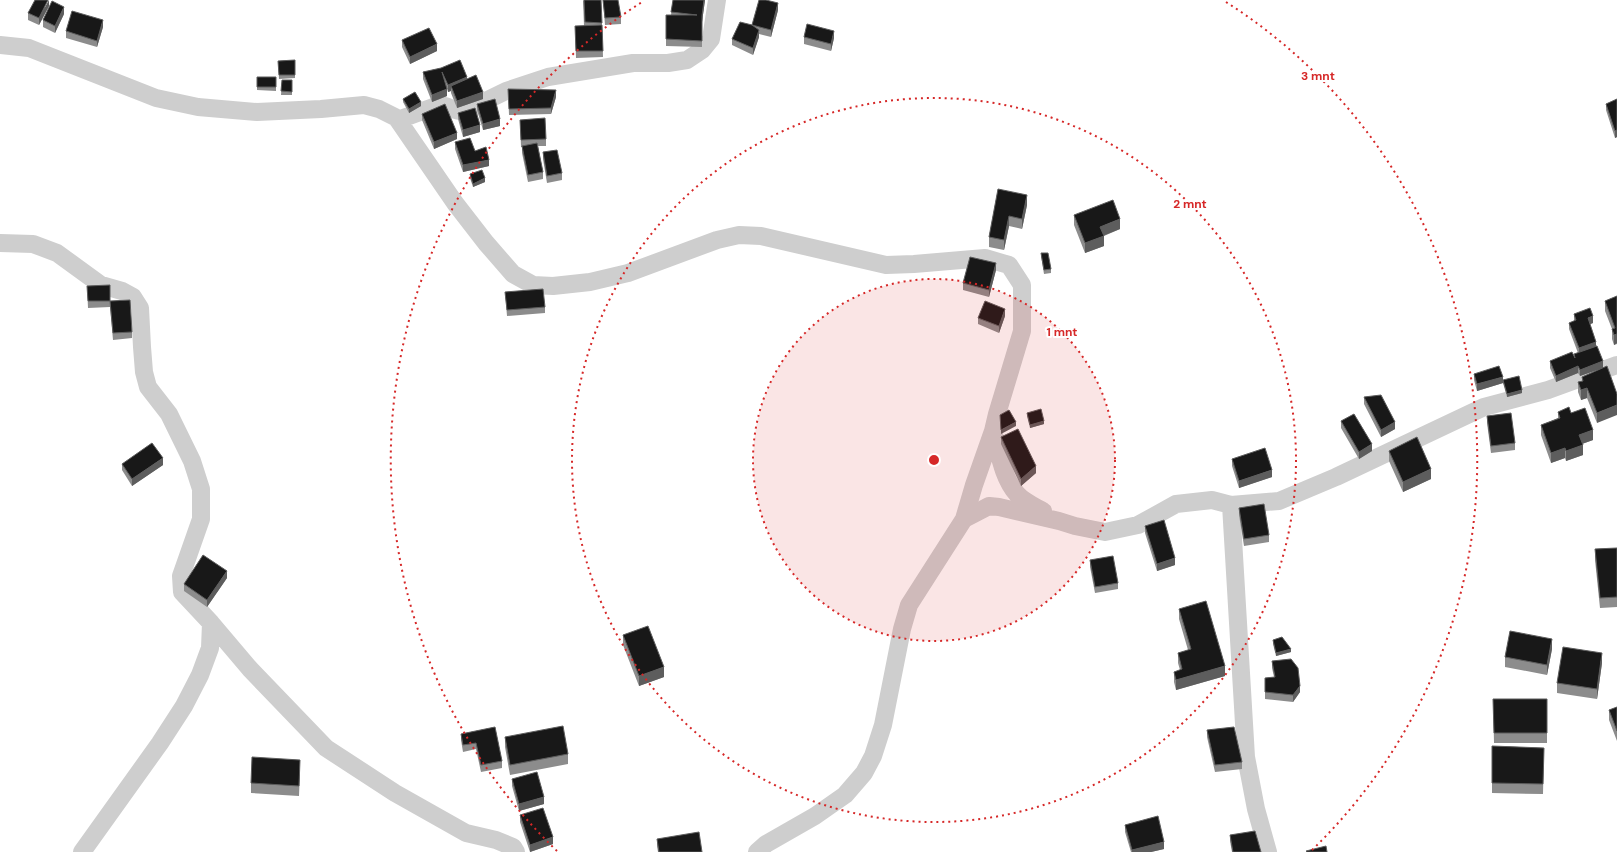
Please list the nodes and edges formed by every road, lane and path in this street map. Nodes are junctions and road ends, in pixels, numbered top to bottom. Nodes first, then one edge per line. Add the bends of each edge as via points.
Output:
1 (718, 0) edge
2 (0, 45) edge
3 (398, 120) junction
4 (0, 243) edge
5 (1617, 364) edge
6 (993, 431) junction
7 (1231, 505) junction
8 (964, 518) junction
9 (1059, 521) junction
10 (211, 623) junction
11 (82, 852) edge
12 (516, 852) edge
13 (757, 852) edge
14 (1268, 852) edge

1 - 3 street via 711,39 702,50 686,60 633,63 548,77 506,90 465,111 458,112 439,105
2 - 3 street via 29,48 156,98 198,107 257,112 364,105 379,109
3 - 6 street via 486,243 514,274 533,285 553,286 590,282 628,273 717,240 739,235 761,236 886,264 985,258 1009,266 1022,285 1022,331
4 - 10 street via 33,244 56,253 101,285 122,290 133,297 140,308 144,372 148,387 169,414 192,461 202,490 201,519 181,576 182,592
5 - 7 street via 1548,390 1484,407 1278,502
6 - 8 street
6 - 9 street via 1005,474 1016,493 1023,500
7 - 9 street via 1212,500 1176,504 1138,525 1105,532
7 - 14 street via 1246,757
8 - 9 street via 989,506
8 - 13 street via 909,605 883,725 873,756 864,773 845,795
10 - 11 street via 210,648 184,706
10 - 12 street via 250,669 326,748 395,793 466,833 496,840 513,847

